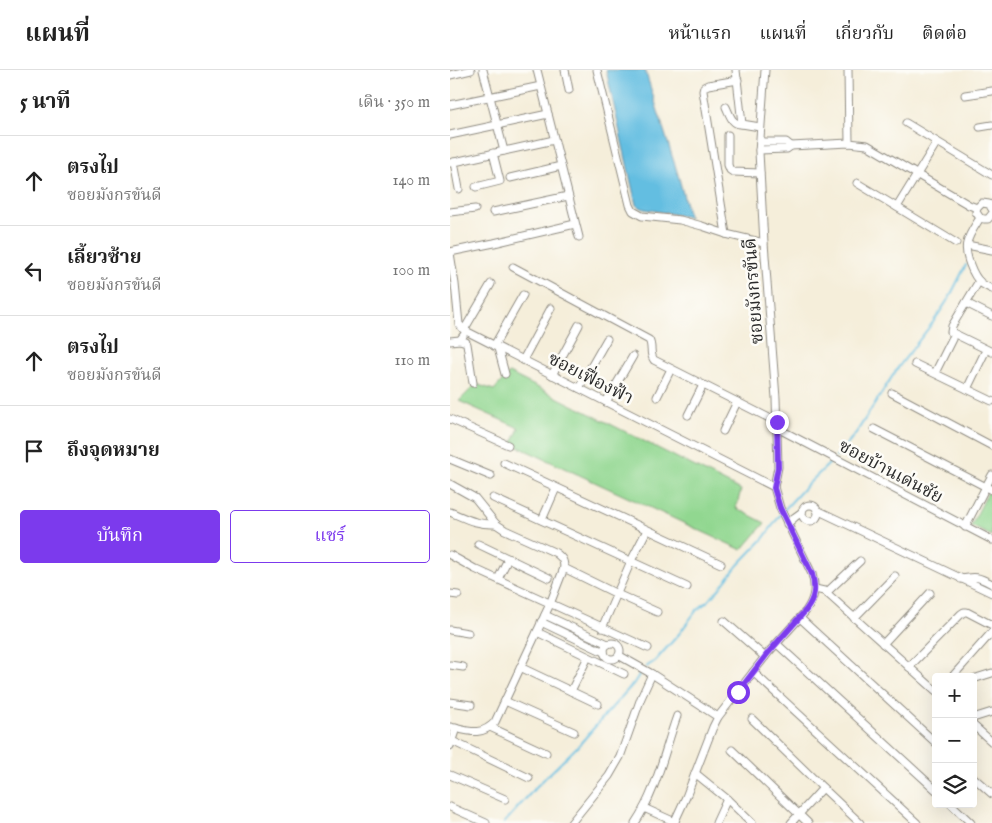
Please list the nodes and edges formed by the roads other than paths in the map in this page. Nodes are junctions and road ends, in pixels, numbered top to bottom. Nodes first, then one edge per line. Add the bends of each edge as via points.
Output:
1 (471, 70) edge
2 (483, 70) edge
3 (537, 70) edge
4 (565, 70) edge
5 (597, 70) edge
6 (736, 70) edge
7 (765, 70) edge
8 (848, 70) edge
9 (450, 75) edge
10 (738, 80) junction
11 (541, 86) junction
12 (569, 90) dead end
13 (992, 91) edge
14 (965, 95) dead end
15 (490, 97) junction
16 (450, 105) edge
17 (726, 107) dead end
18 (548, 114) junction
19 (742, 124) junction
20 (906, 124) dead end
21 (497, 125) junction
22 (992, 125) edge
23 (760, 127) junction
24 (980, 127) dead end
25 (450, 134) edge
26 (728, 135) dead end
27 (554, 140) junction
28 (937, 142) junction
29 (849, 143) junction
30 (760, 146) junction
31 (504, 151) junction
32 (493, 154) junction
33 (452, 162) edge
34 (561, 166) junction
35 (760, 173) junction
36 (917, 174) junction
37 (992, 175) edge
38 (510, 178) dead end
39 (857, 183) dead end
40 (476, 187) dead end
41 (459, 189) dead end
42 (568, 196) junction
43 (991, 204) edge
44 (897, 207) junction
45 (977, 208) junction
46 (475, 209) dead end
47 (450, 212) edge
48 (493, 212) dead end
49 (992, 214) edge
50 (980, 218) junction
51 (575, 224) junction
52 (726, 234) junction
53 (578, 237) dead end
54 (764, 242) junction
55 (956, 243) dead end
56 (967, 245) junction
57 (992, 250) edge
58 (450, 253) edge
59 (512, 267) dead end
60 (980, 281) junction
61 (452, 284) edge
62 (491, 284) dead end
63 (992, 288) edge
64 (523, 295) dead end
65 (966, 303) junction
66 (551, 308) dead end
67 (992, 316) edge
68 (579, 325) dead end
69 (466, 331) junction
70 (607, 339) dead end
71 (952, 339) dead end
72 (460, 340) junction
73 (450, 341) edge
74 (496, 347) junction
75 (988, 353) edge
76 (633, 356) dead end
77 (523, 360) junction
78 (915, 364) dead end
79 (671, 369) junction
80 (935, 373) junction
81 (505, 374) dead end
82 (552, 375) junction
83 (473, 383) dead end
84 (702, 385) junction
85 (579, 388) junction
86 (967, 389) junction
87 (892, 393) dead end
88 (657, 397) dead end
89 (992, 401) edge
90 (606, 402) junction
91 (737, 402) junction
92 (688, 415) dead end
93 (451, 422) edge
94 (777, 425) junction
95 (874, 429) dead end
96 (722, 431) dead end
97 (508, 445) dead end
98 (992, 446) edge
99 (450, 459) edge
100 (504, 463) dead end
101 (992, 475) edge
102 (491, 476) dead end
103 (450, 484) edge
104 (556, 488) junction
105 (774, 488) junction
106 (989, 489) edge
107 (493, 498) dead end
108 (817, 510) junction
109 (450, 512) edge
110 (802, 512) junction
111 (542, 520) junction
112 (785, 520) junction
113 (496, 524) junction
114 (965, 527) junction
115 (647, 530) junction
116 (992, 540) edge
117 (478, 544) dead end
118 (450, 555) edge
119 (508, 559) junction
120 (631, 561) junction
121 (860, 561) dead end
122 (721, 564) dead end
123 (564, 568) junction
124 (895, 576) dead end
125 (549, 578) dead end
126 (498, 579) junction
127 (961, 579) junction
128 (992, 584) edge
129 (687, 588) dead end
130 (815, 589) junction
131 (826, 593) junction
132 (930, 593) dead end
133 (992, 593) edge
134 (450, 594) edge
135 (617, 594) junction
136 (458, 595) dead end
137 (550, 604) junction
138 (657, 612) dead end
139 (543, 618) junction
140 (800, 618) junction
141 (854, 618) junction
142 (724, 621) dead end
143 (992, 625) edge
144 (602, 628) junction
145 (450, 630) edge
146 (537, 632) junction
147 (992, 632) edge
148 (468, 633) dead end
149 (608, 644) junction
150 (777, 644) junction
151 (883, 644) junction
152 (648, 648) dead end
153 (604, 652) junction
154 (620, 656) junction
155 (588, 657) junction
156 (765, 657) junction
157 (450, 665) edge
158 (464, 667) dead end
159 (909, 667) junction
160 (520, 668) junction
161 (753, 672) junction
162 (650, 673) junction
163 (956, 673) edge
164 (992, 673) edge
165 (624, 674) dead end
166 (977, 678) edge
167 (932, 688) edge
168 (571, 691) junction
169 (505, 701) junction
170 (450, 702) edge
171 (598, 704) dead end
172 (471, 705) dead end
173 (992, 712) edge
174 (677, 716) dead end
175 (718, 717) junction
176 (977, 717) edge
177 (752, 719) dead end
178 (453, 727) edge
179 (490, 727) junction
180 (977, 729) edge
181 (574, 732) dead end
182 (932, 739) edge
183 (992, 742) edge
184 (451, 744) edge
185 (732, 750) dead end
186 (546, 753) dead end
187 (695, 773) junction
188 (450, 776) edge
189 (529, 778) dead end
190 (977, 781) edge
191 (932, 786) edge
192 (823, 788) junction
193 (992, 794) edge
194 (505, 799) dead end
195 (727, 799) junction
196 (450, 807) edge
197 (644, 808) junction
198 (955, 808) edge
199 (800, 815) junction
200 (674, 822) edge
201 (486, 823) edge
202 (571, 823) edge
203 (635, 823) edge
204 (716, 823) edge
205 (752, 823) edge
206 (791, 823) edge
207 (808, 823) edge
208 (860, 823) edge
209 (916, 823) edge
210 (971, 823) edge

1 - 9 street
2 - 15 street
3 - 11 street
4 - 12 street
5 - 52 street via 633,210 642,216 680,220
6 - 10 street
7 - 23 street, ซอยมังกรขันดี
8 - 29 street
10 - 19 street
10 - 52 street via 708,85 703,91
11 - 15 street
11 - 18 street
13 - 14 street
15 - 16 street
15 - 21 street
17 - 19 street via 734,122
18 - 21 street
18 - 27 street
19 - 23 street
20 - 28 street
21 - 25 street
21 - 31 street
22 - 24 street
23 - 30 street, ซอยมังกรขันดี
26 - 35 street via 730,170
27 - 31 street
27 - 34 street
28 - 36 street
28 - 37 street
29 - 30 street via 791,146 786,142
29 - 36 street via 867,146
30 - 35 street, ซอยมังกรขันดี
31 - 32 street
32 - 33 street
32 - 40 street via 500,181
33 - 41 street
34 - 38 street
34 - 42 street
35 - 54 street, ซอยมังกรขันดี
36 - 44 street
36 - 45 street
39 - 44 street
42 - 48 street
42 - 51 street
43 - 45 street via 982,203
44 - 55 street
45 - 50 street
46 - 47 street
49 - 50 street via 988,219
50 - 56 street
51 - 53 street
51 - 58 street
52 - 54 street
54 - 94 street, ซอยมังกรขันดี
56 - 57 street
56 - 60 street via 971,266
58 - 61 street
59 - 79 street, ซอยบ้านเด่นชัย via 650,340 652,358
60 - 63 street
60 - 65 street
61 - 69 street via 459,324
62 - 69 street
64 - 74 street
65 - 67 street
65 - 75 street via 951,332
66 - 77 street
68 - 82 street
69 - 72 street
69 - 74 street, ซอยเฟื่องฟ้า
70 - 85 street
71 - 80 street
72 - 73 street
72 - 83 street via 467,344
74 - 77 street, ซอยเฟื่องฟ้า
74 - 81 street
75 - 86 street
76 - 90 street
77 - 82 street, ซอยเฟื่องฟ้า
78 - 80 street
79 - 84 street, ซอยบ้านเด่นชัย
79 - 88 street
80 - 86 street
82 - 85 street, ซอยเฟื่องฟ้า
84 - 91 street, ซอยบ้านเด่นชัย
84 - 92 street
85 - 90 street, ซอยเฟื่องฟ้า
86 - 89 street
87 - 98 street
90 - 105 street, ซอยเฟื่องฟ้า
91 - 94 street, ซอยบ้านเด่นชัย
91 - 96 street
93 - 97 street
94 - 105 street, ซอยมังกรขันดี via 778,467
94 - 114 street, ซอยบ้านเด่นชัย
95 - 106 street
99 - 102 street
100 - 104 street
101 - 106 street
103 - 113 street via 474,498
104 - 111 street
104 - 115 street
105 - 112 street, ซอยมังกรขันดี
106 - 114 street
107 - 111 street
108 - 110 street via 808,505
108 - 110 street via 816,517 810,520
108 - 127 street
109 - 113 street via 466,520
110 - 112 street
111 - 120 street
112 - 130 street via 812,574
113 - 123 street via 556,553 562,558
114 - 116 street, ซอยบ้านเด่นชัย
115 - 120 street
115 - 122 street
117 - 119 street
118 - 126 street
119 - 125 street
119 - 126 street
120 - 129 street
120 - 135 street
121 - 131 street
123 - 135 street
123 - 137 street
124 - 141 street
126 - 137 street
127 - 128 street via 973,576
127 - 133 street
130 - 131 street
130 - 140 street via 811,603
131 - 141 street
132 - 151 street
134 - 136 street
135 - 138 street
135 - 144 street
137 - 139 street
137 - 144 street
139 - 146 street
139 - 149 street
139 - 153 street
140 - 150 street
140 - 182 street
141 - 151 street
142 - 156 street
143 - 159 street via 964,612
144 - 152 street
145 - 148 street
146 - 155 street
146 - 160 street
147 - 163 street
149 - 153 street
149 - 154 street via 617,644
150 - 156 street
150 - 191 street
151 - 159 street
153 - 154 street via 612,660
154 - 162 street
155 - 165 street
155 - 168 street
156 - 161 street
157 - 158 street
159 - 167 street
160 - 168 street
160 - 169 street
161 - 175 street
161 - 209 street
162 - 175 street
162 - 202 street via 620,758
164 - 166 street
168 - 171 street
169 - 179 street
169 - 181 street
170 - 172 street
173 - 176 street
174 - 197 street
175 - 187 street
177 - 192 street
178 - 179 street via 478,732
178 - 184 street
179 - 186 street
180 - 183 street
184 - 189 street
185 - 199 street
187 - 195 street
187 - 200 street
188 - 194 street
190 - 193 street
192 - 199 street
192 - 208 street
195 - 204 street
195 - 205 street
196 - 201 street
197 - 200 street
197 - 203 street
198 - 210 street
199 - 206 street
199 - 207 street

